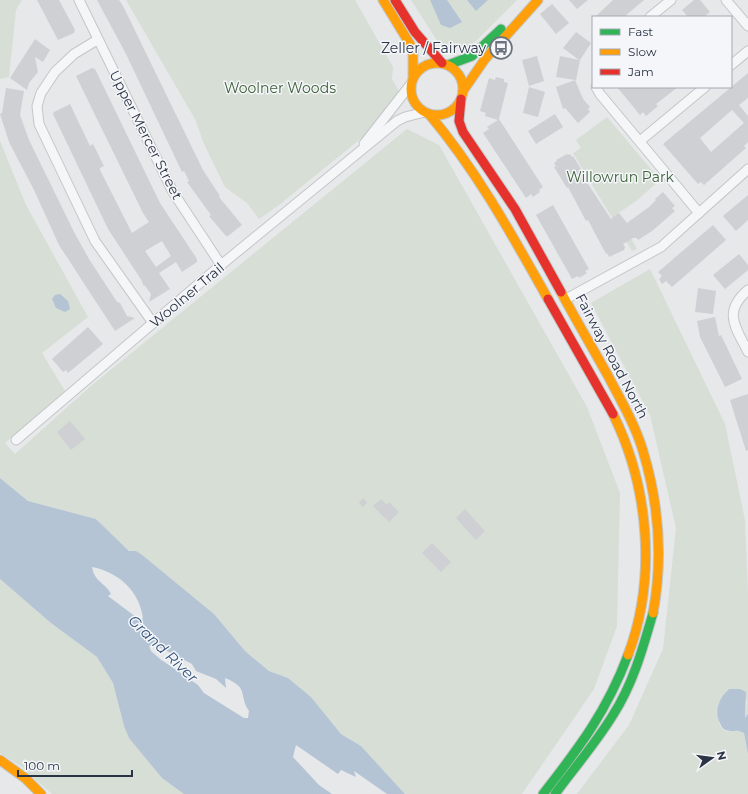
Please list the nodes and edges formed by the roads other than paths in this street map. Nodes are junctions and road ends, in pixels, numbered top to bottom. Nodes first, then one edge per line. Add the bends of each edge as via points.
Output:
1 (79, 0) edge
2 (383, 0) edge
3 (395, 0) edge
4 (537, 0) edge
5 (671, 0) edge
6 (726, 0) edge
7 (651, 16) edge
8 (748, 26) edge
9 (97, 40) junction
10 (748, 51) edge
11 (445, 64) junction
12 (732, 64) edge
13 (412, 80) junction
14 (597, 88) edge
15 (704, 88) edge
16 (462, 95) junction
17 (427, 113) junction
18 (640, 142) junction
19 (359, 152) junction
20 (748, 169) edge
21 (699, 213) junction
22 (221, 265) junction
23 (748, 290) edge
24 (566, 299) junction
25 (153, 323) junction
26 (748, 352) edge
27 (16, 440) dead end
28 (0, 760) edge
29 (41, 794) edge
30 (543, 794) edge
31 (555, 794) edge

1 - 9 street, Upper Mercer Street
2 - 13 main road via 413,49
3 - 11 main road via 415,32
4 - 11 main road via 514,17 472,56
4 - 16 main road via 490,54
5 - 7 street
6 - 8 street
9 - 22 street, Upper Mercer Street via 173,192
9 - 25 street via 74,54 55,72 41,93 37,106 39,124 95,241
10 - 12 street
11 - 13 main road via 428,64 421,67
11 - 16 main road via 457,72 461,79
13 - 17 main road via 413,100
13 - 19 street, Woolner Trail
14 - 18 street
15 - 18 street
16 - 17 main road via 456,106 448,112 439,115
16 - 24 main road, Fairway Road North via 459,121 463,132 515,209
17 - 19 street, Woolner Trail via 397,121
17 - 30 main road, Fairway Road North via 456,146 505,222 611,411 630,454 640,497 645,539 645,576 641,610 631,650 604,711
18 - 21 street
19 - 22 street, Woolner Trail
20 - 21 street
21 - 24 street via 661,247
22 - 25 street, Woolner Trail
23 - 26 street via 737,302 733,316 734,325
24 - 31 main road, Fairway Road North via 624,405 643,450 653,491 659,553 653,612 642,650 626,690 613,716
25 - 27 street, Woolner Trail
28 - 29 main road via 25,778

